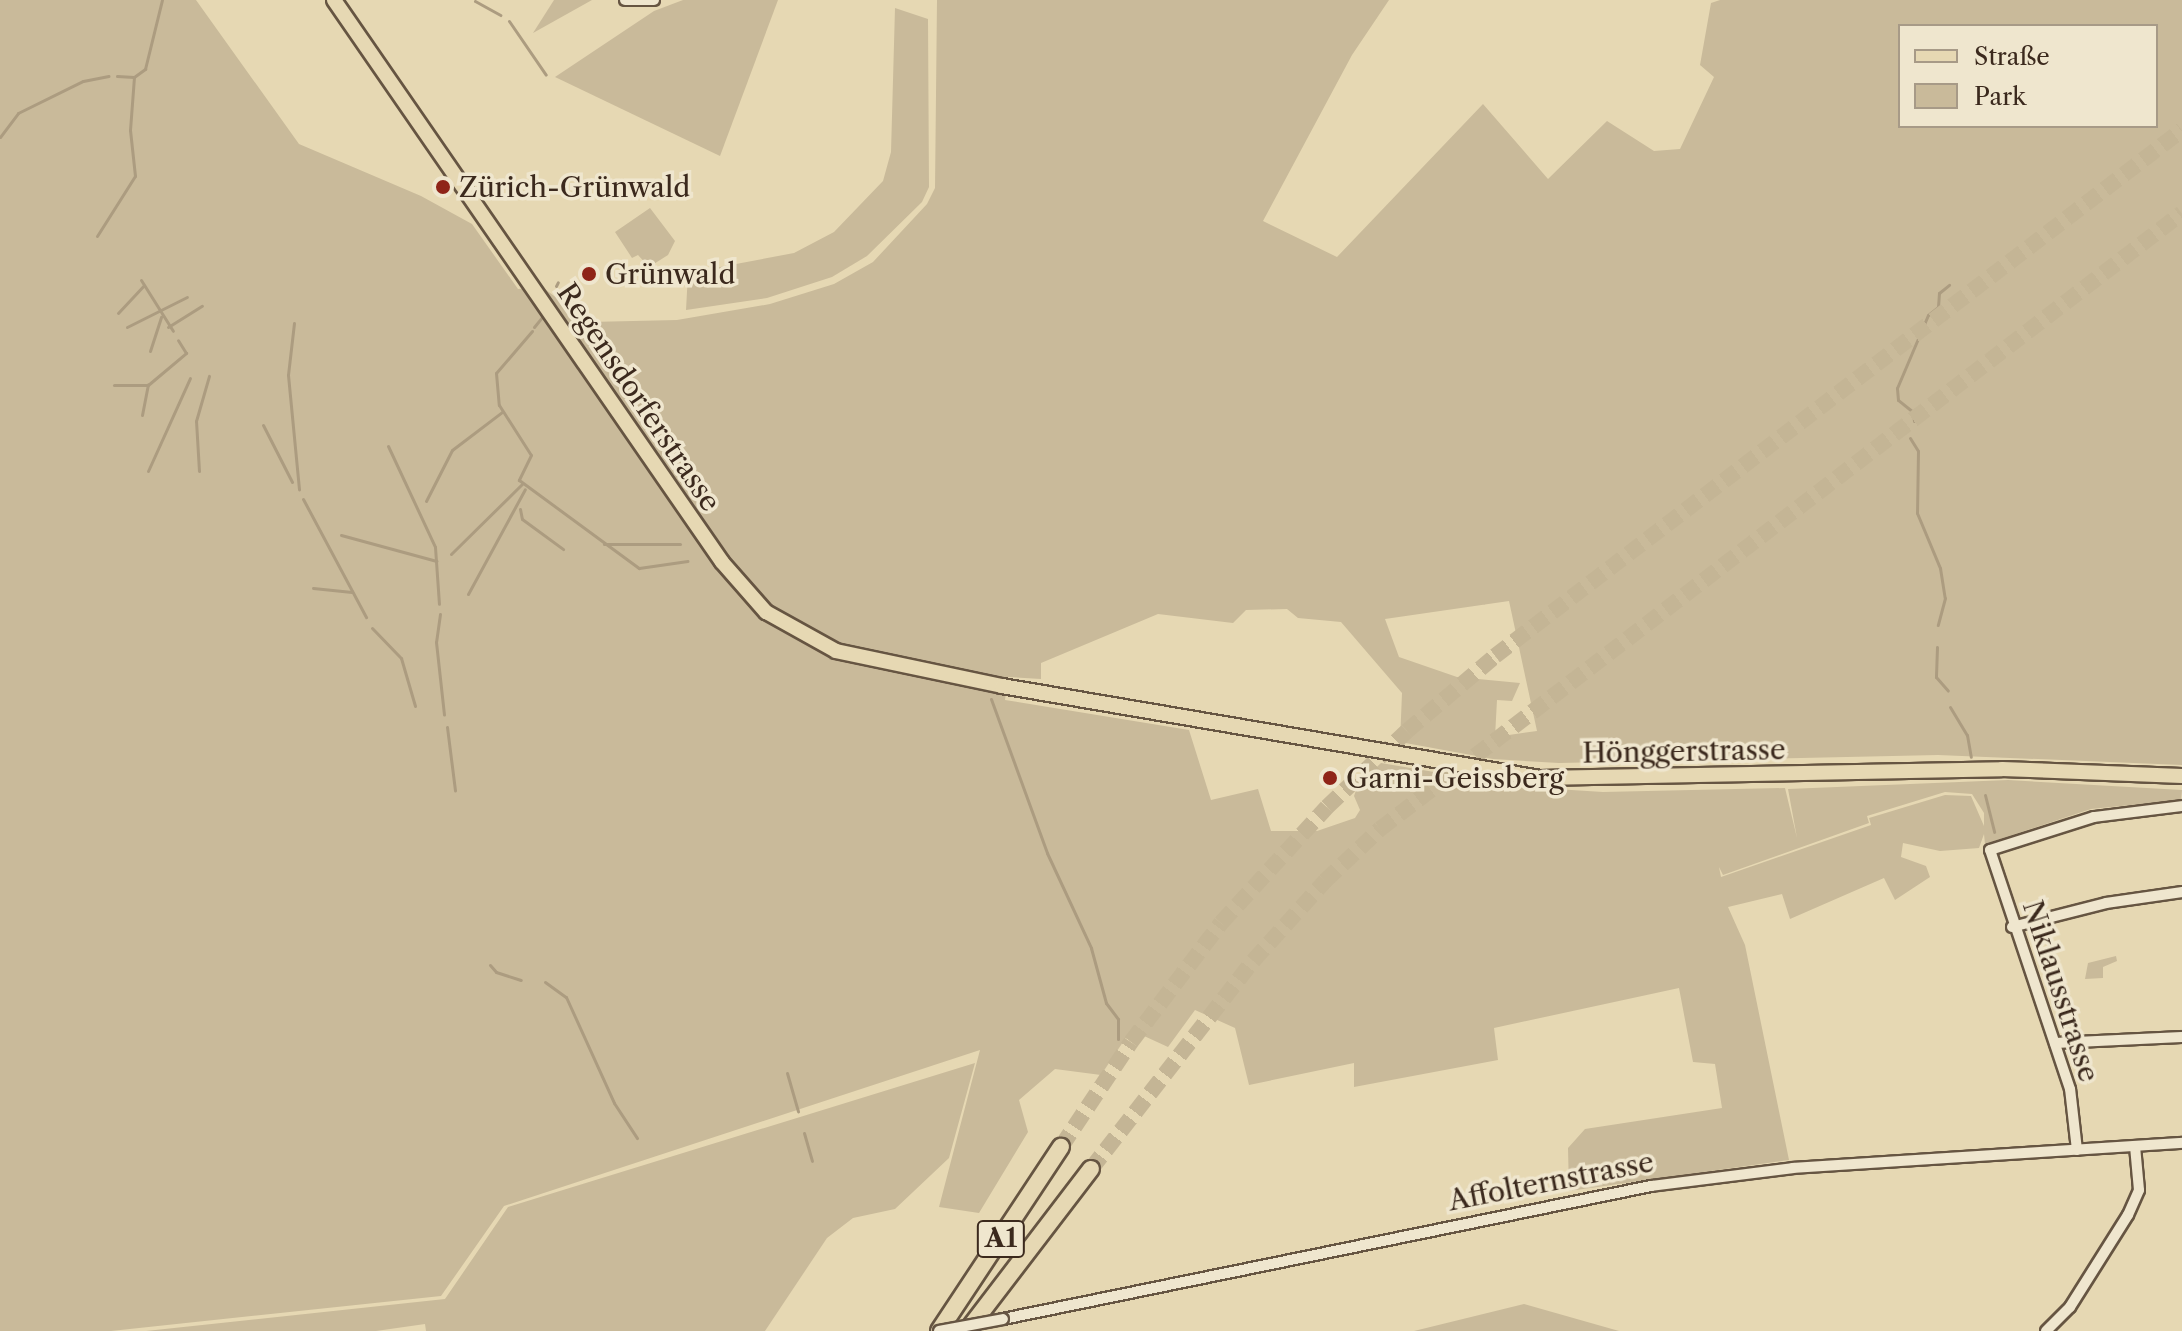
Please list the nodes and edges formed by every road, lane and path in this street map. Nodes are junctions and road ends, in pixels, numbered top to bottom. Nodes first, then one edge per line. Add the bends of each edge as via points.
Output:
1 (334, 0) edge
2 (625, 0) edge
3 (654, 0) edge
4 (1002, 686) joint
5 (2182, 776) edge
6 (2182, 806) edge
7 (2182, 892) edge
8 (2012, 927) junction
9 (2182, 1037) edge
10 (2055, 1043) junction
11 (2182, 1143) edge
12 (2135, 1146) junction
13 (1061, 1147) tunnel mouth
14 (2077, 1150) junction
15 (1091, 1169) tunnel mouth
16 (939, 1331) edge
17 (967, 1331) edge
18 (2046, 1331) edge

1 - 4 main road, Regensdorferstrasse via 744,590 792,630 836,651
2 - 3 street
4 - 5 main road, Hönggerstrasse via 1540,778 2002,769
6 - 8 street, Niklausstrasse via 2094,817 1990,850
7 - 8 street via 2106,903
8 - 10 street, Niklausstrasse
9 - 10 street
10 - 14 street, Niklausstrasse via 2070,1089
11 - 12 street, Affolternstrasse
12 - 14 street, Affolternstrasse
12 - 18 street via 2139,1190 2128,1215 2070,1307
13 - 16 highway, A1
14 - 16 street, Affolternstrasse, bridge via 1793,1168 1651,1186
15 - 17 highway, A1

